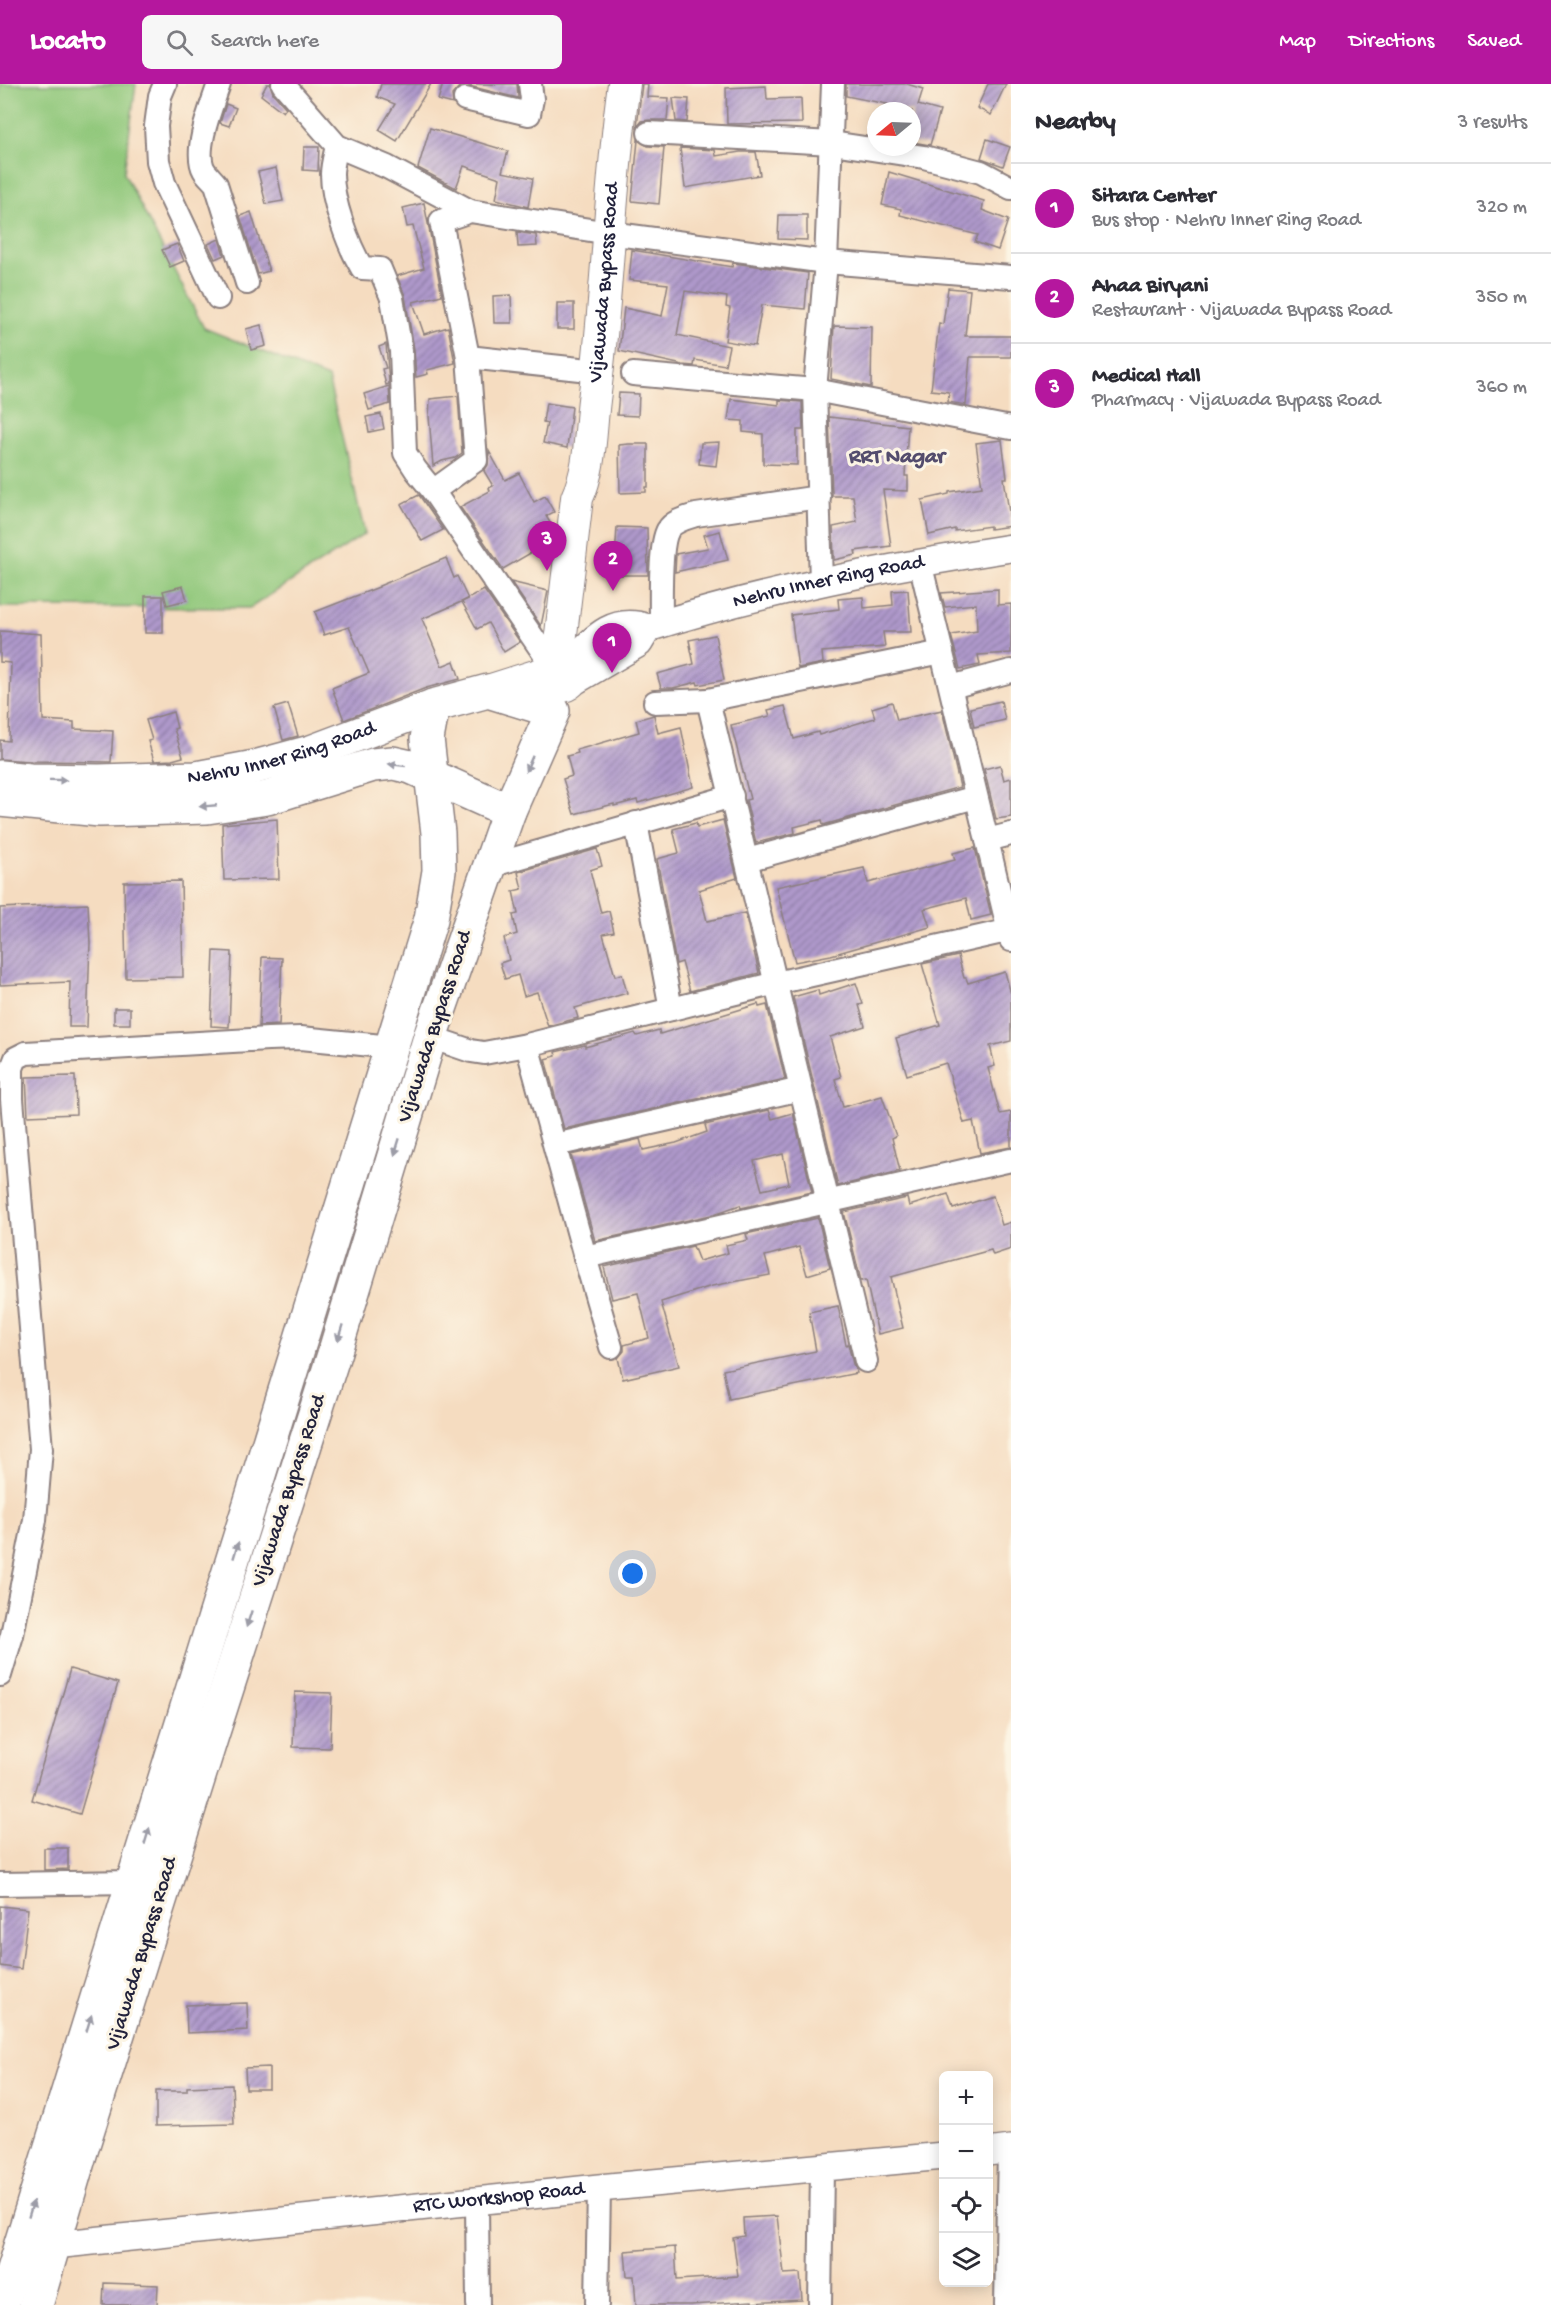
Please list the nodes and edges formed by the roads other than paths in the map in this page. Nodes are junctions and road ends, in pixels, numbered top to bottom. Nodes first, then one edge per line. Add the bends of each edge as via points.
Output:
1 (165, 84) edge
2 (219, 84) edge
3 (283, 84) edge
4 (530, 84) edge
5 (624, 84) edge
6 (833, 84) edge
7 (465, 99) dead end
8 (649, 133) dead end
9 (832, 143) junction
10 (337, 146) junction
11 (1011, 188) edge
12 (470, 211) junction
13 (609, 233) junction
14 (826, 262) junction
15 (1011, 277) edge
16 (247, 283) dead end
17 (218, 298) dead end
18 (468, 357) junction
19 (598, 371) junction
20 (633, 374) dead end
21 (815, 390) junction
22 (1011, 429) edge
23 (433, 491) junction
24 (819, 497) junction
25 (1011, 548) edge
26 (920, 562) junction
27 (821, 581) junction
28 (654, 626) junction
29 (942, 652) junction
30 (1011, 671) edge
31 (560, 677) junction
32 (951, 687) junction
33 (708, 700) junction
34 (655, 702) dead end
35 (434, 706) junction
36 (0, 777) edge
37 (432, 777) junction
38 (732, 796) junction
39 (976, 797) junction
40 (0, 800) edge
41 (509, 811) junction
42 (636, 823) junction
43 (1011, 834) edge
44 (987, 840) junction
45 (747, 860) junction
46 (490, 866) junction
47 (1010, 934) edge
48 (776, 983) junction
49 (671, 1009) junction
50 (430, 1037) junction
51 (527, 1045) junction
52 (392, 1047) junction
53 (801, 1089) junction
54 (555, 1145) junction
55 (1011, 1160) edge
56 (828, 1201) junction
57 (585, 1257) junction
58 (611, 1347) dead end
59 (866, 1360) dead end
60 (9, 1604) edge
61 (0, 1676) edge
62 (133, 1882) junction
63 (0, 1884) edge
64 (1003, 2150) edge
65 (939, 2157) edge
66 (822, 2169) junction
67 (599, 2188) junction
68 (477, 2202) junction
69 (54, 2245) junction
70 (7, 2265) edge
71 (2, 2305) edge
72 (36, 2305) edge
73 (478, 2305) edge
74 (597, 2305) edge
75 (820, 2305) edge
76 (1006, 2305) edge

1 - 17 street via 156,126 158,161 164,183
2 - 16 street via 200,149 201,163 216,184
3 - 10 street
4 - 7 street via 529,114
5 - 13 main road, Vijawada Bypass Road
6 - 9 street
8 - 9 street
9 - 11 street via 924,157 981,172
9 - 14 street
10 - 12 street via 387,166
10 - 23 street via 332,173 337,203 356,257 362,268 380,269 392,298 401,351 405,453
12 - 13 street
12 - 18 street via 441,221
13 - 14 street
13 - 19 main road, Vijawada Bypass Road
14 - 15 street
14 - 21 street
18 - 19 street
18 - 23 street via 476,460
19 - 31 main road, Vijawada Bypass Road via 585,481 577,498
20 - 21 street
21 - 22 street
21 - 24 street
23 - 31 street
24 - 27 street
24 - 28 street via 679,520 668,529 664,543
25 - 26 street, Nehru Inner Ring Road
26 - 27 street, Nehru Inner Ring Road
26 - 29 street
27 - 28 street, Nehru Inner Ring Road
28 - 31 street, Nehru Inner Ring Road via 638,624 603,631
29 - 32 street
29 - 33 street
30 - 32 street
31 - 35 main road, Nehru Inner Ring Road
31 -> 41 main road, Vijawada Bypass Road
32 - 39 street
33 - 34 street
33 - 38 street
36 -> 35 main road, Nehru Inner Ring Road via 99,781 196,777 311,752
35 - 37 main road, Vijawada Bypass Road via 427,739
37 -> 40 main road, Nehru Inner Ring Road via 393,763 373,765 267,798 207,807 100,810
37 - 41 main road, Nehru Inner Ring Road
37 - 52 main road, Vijawada Bypass Road via 439,871 431,919
38 - 42 street
38 - 45 street
39 - 44 street
39 - 45 street
41 - 46 main road, Vijawada Bypass Road
42 - 46 street
42 - 49 street
43 - 44 street
44 - 47 street
45 - 48 street
46 - 50 main road, Vijawada Bypass Road
47 - 48 street
48 - 49 street
48 - 53 street
49 - 51 street
50 - 51 street via 484,1053
50 -> 69 main road, Vijawada Bypass Road
51 - 54 street
52 - 60 street via 301,1038 26,1053 16,1058 12,1068 12,1100 41,1449 35,1520
62 -> 52 main road, Vijawada Bypass Road
53 - 54 street
53 - 56 street
54 - 57 street
55 - 56 street
56 - 57 street
56 - 59 street
57 - 58 street
60 - 61 street
62 - 63 street
70 -> 62 main road, Vijawada Bypass Road
64 - 76 street
65 - 66 street, RTC Workshop Road
66 - 67 street, RTC Workshop Road
66 - 75 street
67 - 68 street, RTC Workshop Road
67 - 74 street
68 - 69 street, RTC Workshop Road
68 - 73 street
69 - 70 street
69 - 72 main road, Vijawada Bypass Road
70 - 71 main road, Vijawada Bypass Road

